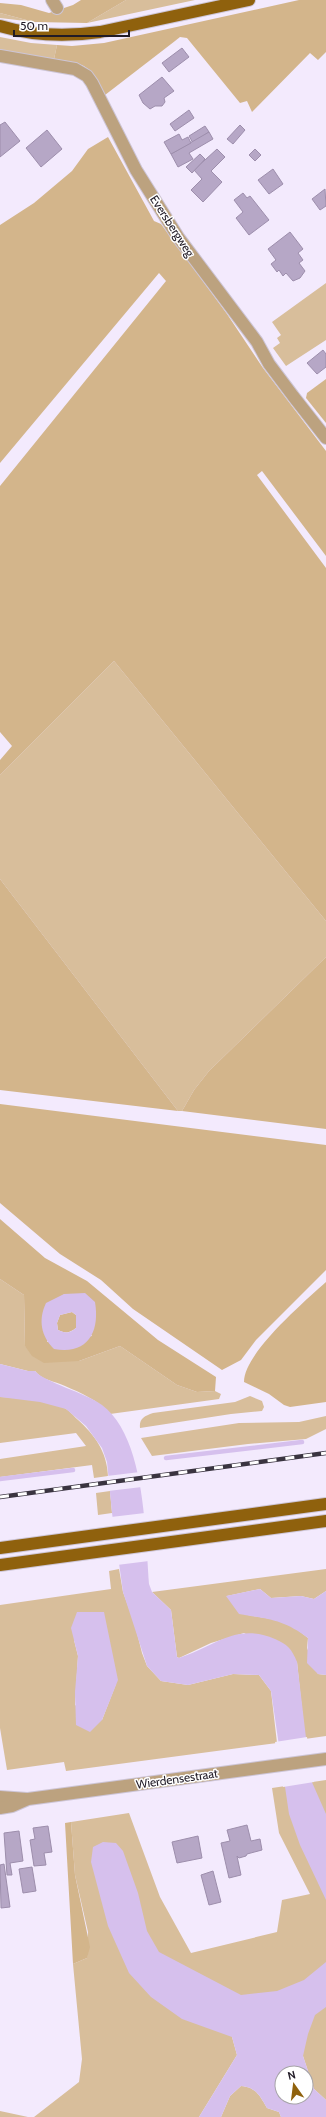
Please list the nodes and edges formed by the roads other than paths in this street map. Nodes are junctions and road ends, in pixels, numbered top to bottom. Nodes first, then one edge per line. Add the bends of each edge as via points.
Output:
1 (249, 0) edge
2 (0, 26) edge
3 (0, 56) edge
4 (326, 438) edge
5 (326, 1504) edge
6 (326, 1521) edge
7 (0, 1548) edge
8 (0, 1565) edge
9 (326, 1759) edge
10 (0, 1797) edge
11 (28, 1799) junction
12 (0, 1808) edge

1 - 2 main road via 77,35 37,34
3 - 4 street, Eversbergweg via 75,69 87,76 136,170 178,237 257,342 269,364
5 - 7 main road
6 - 8 main road
9 - 11 street, Wierdensestraat
10 - 11 street, Wierdensestraat
11 - 12 street, Wierdensestraat

